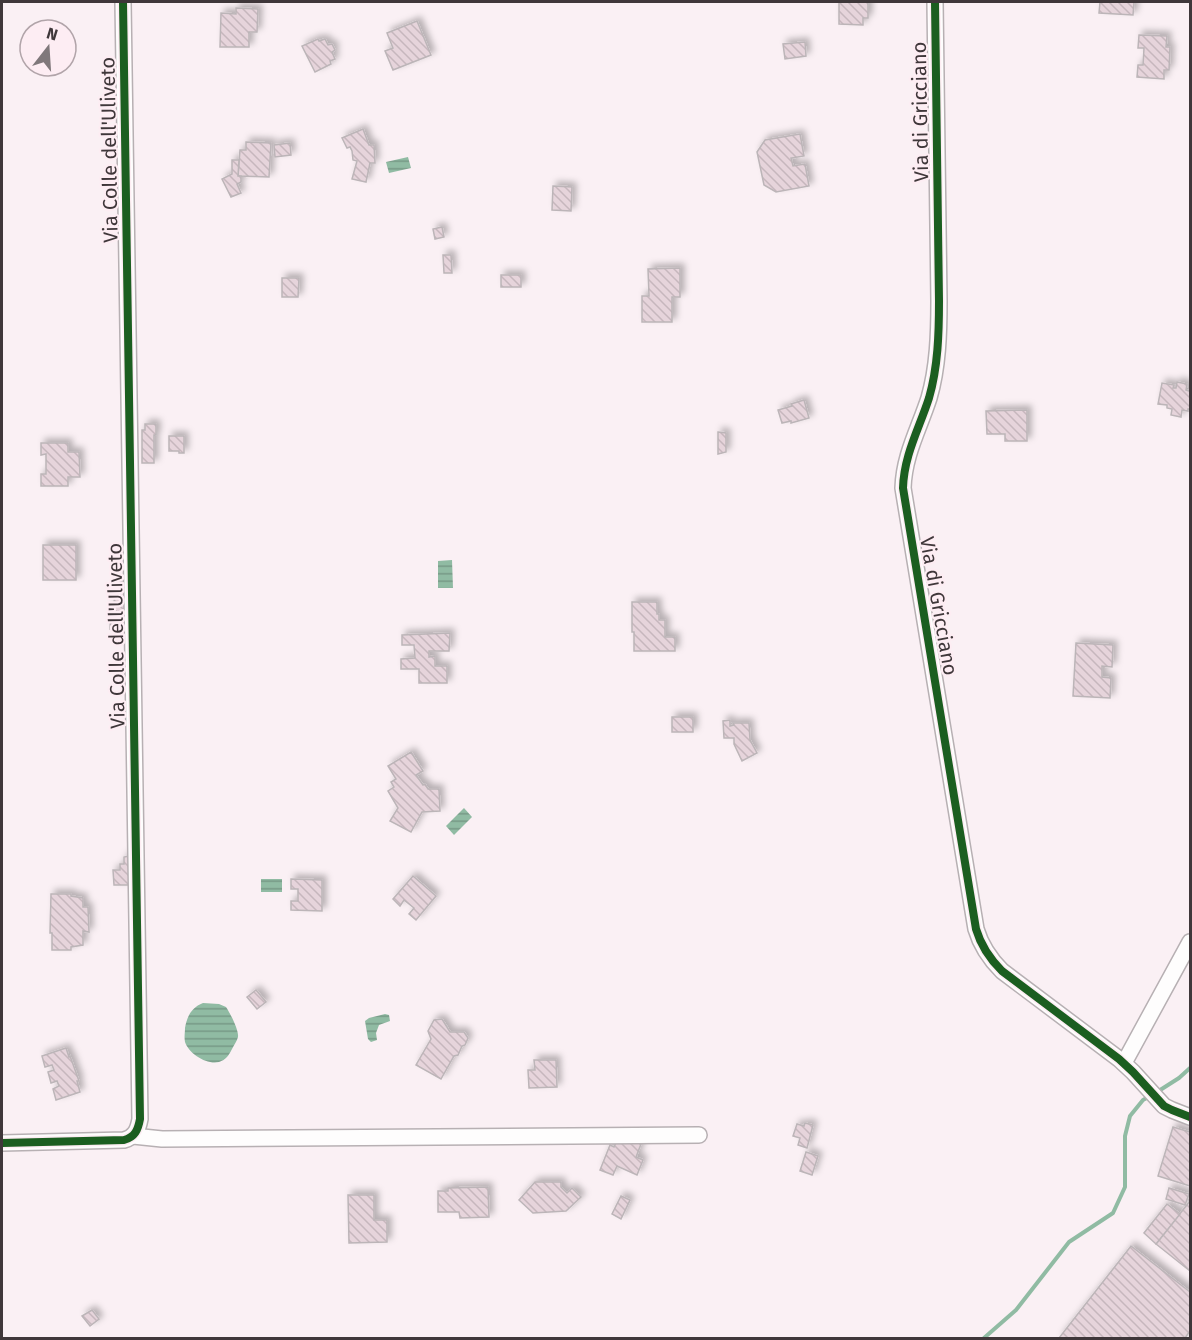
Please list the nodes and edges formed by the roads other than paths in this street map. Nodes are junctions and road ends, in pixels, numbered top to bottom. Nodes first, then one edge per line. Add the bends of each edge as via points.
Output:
1 (123, 2) edge
2 (935, 2) edge
3 (1191, 942) edge
4 (1124, 1063) junction
5 (1191, 1117) edge
6 (699, 1135) dead end
7 (133, 1136) junction
8 (2, 1143) edge

1 - 7 street, Via Colle dell'Uliveto via 140,1114
2 - 4 street, Via di Gricciano via 938,348 928,400 904,466 903,488 975,924 993,962
3 - 4 street
4 - 5 street, Via di Gricciano via 1164,1106
6 - 7 street via 162,1139
7 - 8 street via 115,1141

